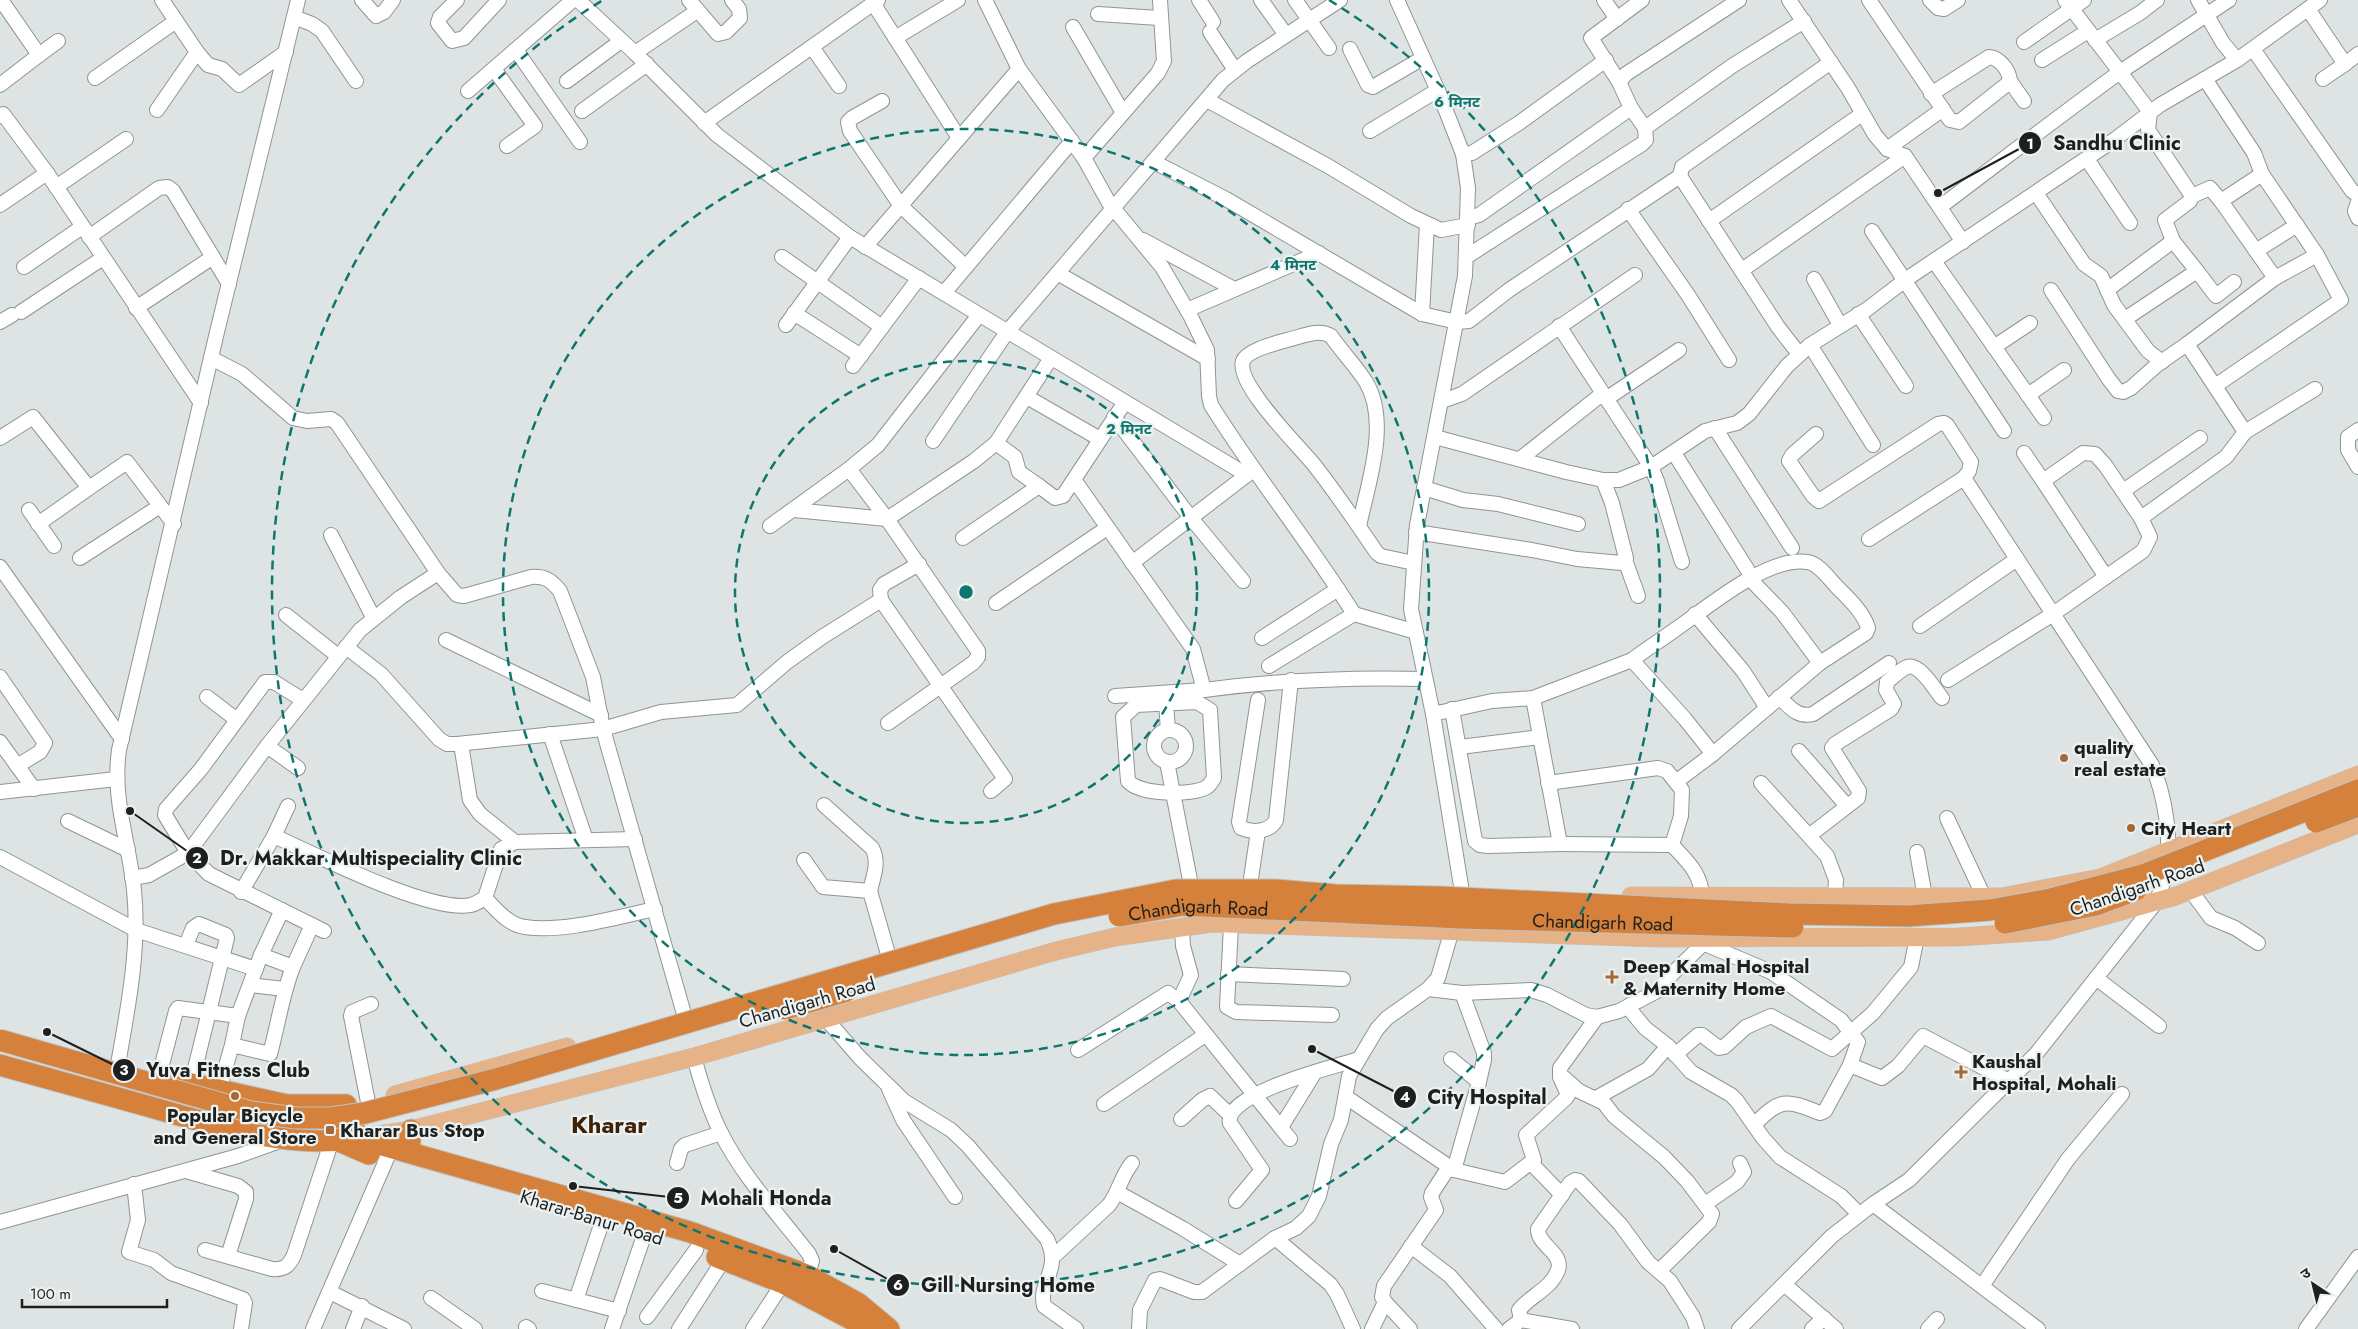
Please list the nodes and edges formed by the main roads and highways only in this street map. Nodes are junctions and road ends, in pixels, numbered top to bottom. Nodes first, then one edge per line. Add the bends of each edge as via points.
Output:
1 (2358, 776) edge
2 (2358, 790) edge
3 (2358, 806) edge
4 (2358, 824) edge
5 (815, 976) junction
6 (827, 1020) junction
7 (0, 1032) edge
8 (0, 1040) edge
9 (0, 1052) edge
10 (0, 1065) edge
11 (368, 1102) joint
12 (339, 1105) junction
13 (343, 1140) junction
14 (410, 1141) junction
15 (648, 1227) junction
16 (870, 1329) edge
17 (889, 1329) edge

1 - 5 main road via 2100,878 2002,897 1702,898 1191,885 1146,888 1030,914
2 - 8 highway, bridge via 2143,875 2051,899 1990,910 1908,916 1790,914 1276,890 1176,890 1054,914 413,1102 330,1118 296,1118 251,1112
3 - 9 highway, Chandigarh Road, bridge via 2096,905 2000,924 1924,928 1706,926 1183,905 1051,927 816,1001 395,1119 333,1132 236,1120
4 - 6 main road via 2191,891 2048,931 1959,938 1708,941 1212,924 1115,938 1056,951
5 - 6 main road
5 - 11 main road
6 - 14 main road
7 - 12 highway via 191,1085 287,1105
10 - 13 highway via 214,1125 286,1138
11 - 12 highway
12 - 13 highway
13 - 14 highway
13 - 15 highway, Kharar-Banur Road via 362,1152 603,1219
14 - 15 highway
15 - 16 highway, Kharar-Banur Road via 696,1250 783,1283
15 - 17 highway via 690,1232 806,1275 859,1304

